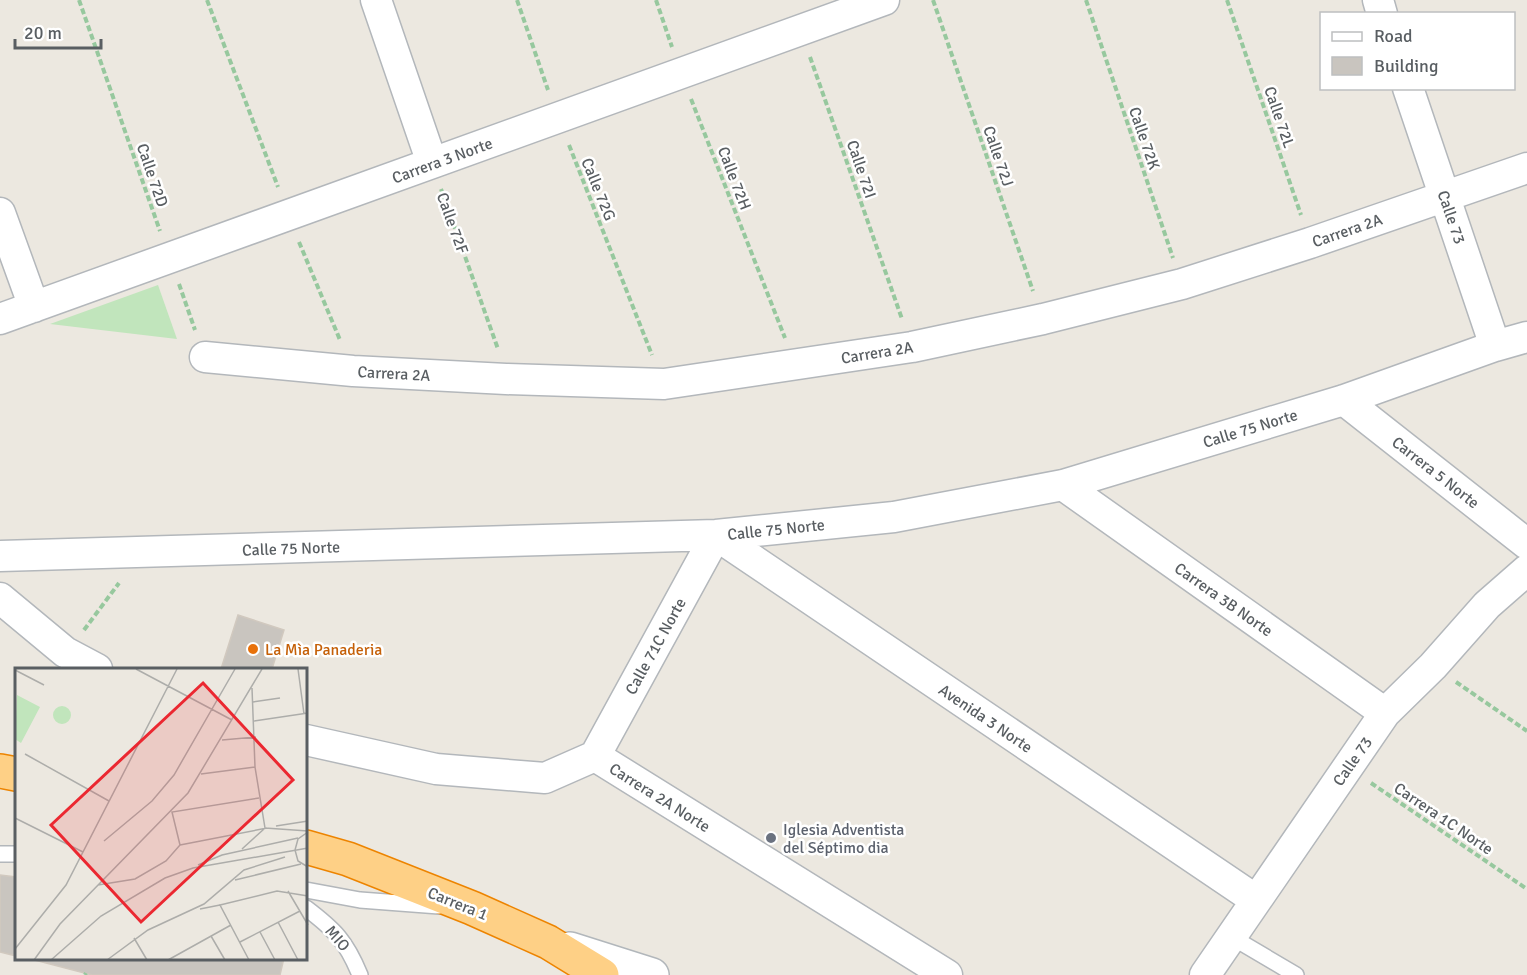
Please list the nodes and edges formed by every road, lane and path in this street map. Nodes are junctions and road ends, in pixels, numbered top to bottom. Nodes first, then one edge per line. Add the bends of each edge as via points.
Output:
1 (79, 0) edge
2 (376, 0) edge
3 (517, 0) edge
4 (656, 0) edge
5 (884, 0) edge
6 (933, 0) edge
7 (1086, 0) edge
8 (1227, 0) edge
9 (801, 30) junction
10 (681, 73) junction
11 (1409, 90) edge
12 (558, 118) junction
13 (432, 163) junction
14 (1527, 168) edge
15 (1444, 195) junction
16 (0, 213) edge
17 (1310, 243) junction
18 (170, 258) junction
19 (1182, 284) junction
20 (34, 307) junction
21 (0, 319) edge
22 (1043, 319) junction
23 (1527, 337) edge
24 (1495, 346) junction
25 (912, 347) junction
26 (205, 357) joint
27 (795, 364) junction
28 (506, 379) junction
29 (664, 384) junction
30 (1344, 400) junction
31 (1063, 485) junction
32 (716, 535) junction
33 (1527, 544) edge
34 (0, 556) edge
35 (1527, 570) edge
36 (0, 598) edge
37 (1433, 666) junction
38 (95, 668) edge
39 (1385, 713) junction
40 (1527, 731) edge
41 (308, 740) edge
42 (595, 756) junction
43 (1348, 768) junction
44 (0, 771) edge
45 (15, 774) edge
46 (308, 848) edge
47 (1527, 889) edge
48 (308, 890) edge
49 (1256, 900) junction
50 (472, 908) junction
51 (308, 910) edge
52 (1230, 936) junction
53 (548, 942) junction
54 (360, 975) edge
55 (602, 975) edge
56 (652, 975) edge
57 (947, 975) edge
58 (1205, 975) edge
59 (1296, 975) edge

1 - 18 path, Calle 72D
2 - 13 street
3 - 12 path, Calle 72G
4 - 10 path, Calle 72H
5 - 9 street, Carrera 3 Norte
6 - 22 path, Calle 72J
7 - 19 path, Calle 72K
8 - 17 path, Calle 72L
9 - 10 street, Carrera 3 Norte
9 - 25 path, Calle 72I
10 - 12 street, Carrera 3 Norte
10 - 27 path, Calle 72H
11 - 15 street, Calle 73
12 - 13 street, Carrera 3 Norte
12 - 29 path, Calle 72G
13 - 18 street, Carrera 3 Norte
13 - 28 path, Calle 72F
14 - 15 street, Carrera 2A
15 - 17 street, Carrera 2A
15 - 24 street, Calle 73
16 - 20 street
17 - 19 street, Carrera 2A
18 - 20 street, Carrera 3 Norte
18 - 26 path, Calle 72D
19 - 22 street, Carrera 2A
20 - 21 street, Carrera 3 Norte
22 - 25 street, Carrera 2A
23 - 24 street, Calle 75 Norte
24 - 30 street, Calle 75 Norte
25 - 27 street, Carrera 2A
26 - 28 street, Carrera 2A via 353,371
27 - 29 street, Carrera 2A
28 - 29 street, Carrera 2A
30 - 31 street, Calle 75 Norte
30 - 33 street, Carrera 5 Norte
31 - 32 street, Calle 75 Norte via 894,517
31 - 39 street, Carrera 3B Norte
32 - 34 street, Calle 75 Norte
32 - 42 street, Calle 71C Norte
32 - 49 street, Avenida 3 Norte
35 - 37 street, Calle 73 via 1487,605
36 - 38 street via 65,652
37 - 39 street, Calle 73
37 - 40 path
39 - 43 street, Calle 73
41 - 42 street, Carrera 2A Norte via 436,769 545,778
42 - 57 street, Carrera 2A Norte
43 - 47 path, Carrera 1C Norte
43 - 49 street, Calle 73
44 - 45 highway
46 - 50 highway, Carrera 1 via 348,859
48 - 50 lane via 360,900
49 - 52 street, Calle 73
50 - 53 highway, Carrera 1
51 - 54 lane, MIO via 332,928 351,952
52 - 58 street, Calle 73
52 - 59 lane
53 - 55 highway, Carrera 1
53 - 56 street

